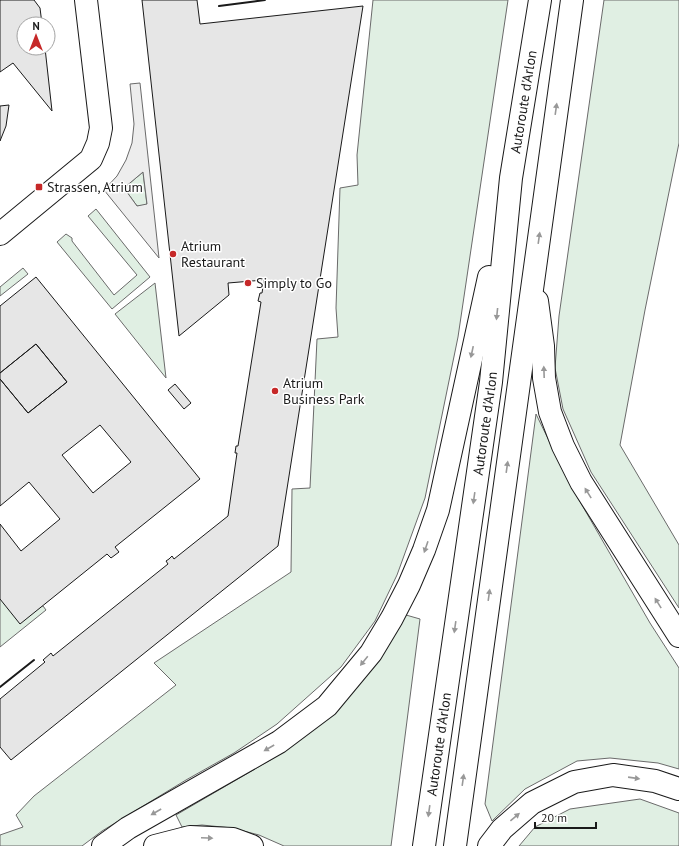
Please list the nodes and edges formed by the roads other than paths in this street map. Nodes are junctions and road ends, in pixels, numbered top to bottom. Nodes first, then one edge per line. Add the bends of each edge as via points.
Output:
1 (86, 0) edge
2 (540, 0) edge
3 (572, 0) edge
4 (511, 178) junction
5 (0, 234) edge
6 (533, 276) junction
7 (679, 636) edge
8 (679, 789) edge
9 (103, 846) edge
10 (155, 846) edge
11 (252, 846) edge
12 (424, 846) edge
13 (455, 846) edge
14 (489, 846) edge

1 - 5 main road via 101,128 98,143 90,159
2 - 4 main road, Autoroute d'Arlon
6 -> 3 main road, Autoroute d'Arlon
4 -> 9 main road via 438,510 424,550 392,618 371,652 327,706 279,742 128,828
4 -> 12 main road, Autoroute d'Arlon via 490,382
7 -> 6 main road via 581,482 563,446 550,412
13 -> 6 main road, Autoroute d'Arlon
14 -> 8 main road via 502,829 532,803 574,782 613,775 656,781
10 -> 11 main road via 190,837 233,840

